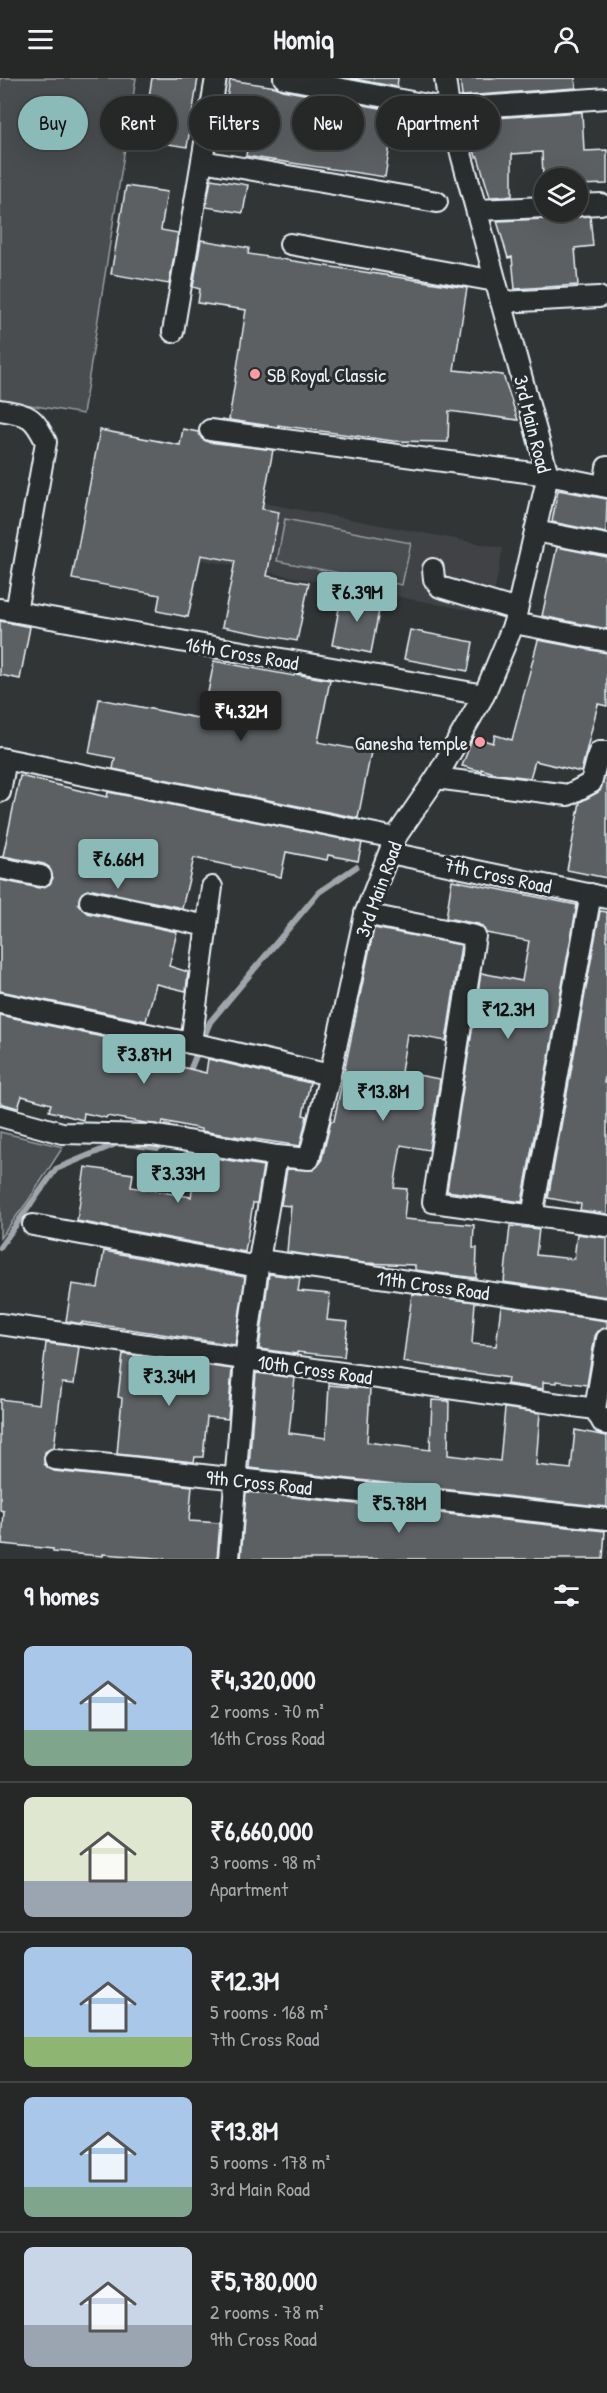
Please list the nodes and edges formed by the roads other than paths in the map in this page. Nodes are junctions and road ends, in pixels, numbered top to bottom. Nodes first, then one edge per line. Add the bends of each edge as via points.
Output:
1 (216, 78) edge
2 (284, 78) edge
3 (445, 78) edge
4 (380, 96) edge
5 (447, 96) edge
6 (607, 98) edge
7 (500, 105) edge
8 (460, 150) edge
9 (202, 161) junction
10 (437, 202) dead end
11 (601, 204) dead end
12 (588, 205) edge
13 (534, 207) edge
14 (477, 210) junction
15 (290, 244) dead end
16 (495, 281) junction
17 (598, 297) dead end
18 (501, 302) junction
19 (173, 332) dead end
20 (0, 410) edge
21 (210, 430) dead end
22 (548, 475) junction
23 (606, 480) edge
24 (535, 531) junction
25 (607, 544) edge
26 (433, 569) dead end
27 (8, 611) edge
28 (515, 616) junction
29 (607, 641) edge
30 (484, 695) junction
31 (607, 752) edge
32 (3, 759) edge
33 (436, 778) junction
34 (0, 792) edge
35 (392, 845) junction
36 (0, 868) edge
37 (41, 876) dead end
38 (212, 887) dead end
39 (599, 896) edge
40 (90, 901) dead end
41 (365, 914) junction
42 (207, 926) junction
43 (0, 1003) edge
44 (191, 1043) junction
45 (330, 1075) junction
46 (0, 1116) edge
47 (277, 1156) junction
48 (532, 1216) junction
49 (33, 1225) dead end
50 (607, 1226) edge
51 (258, 1264) junction
52 (607, 1309) edge
53 (0, 1324) edge
54 (607, 1340) edge
55 (246, 1359) junction
56 (601, 1416) edge
57 (55, 1459) dead end
58 (236, 1480) junction
59 (607, 1519) edge
60 (229, 1559) edge

1 - 9 street
2 - 4 street
3 - 5 street, 3rd Main Road
6 - 7 street
8 - 14 street, 3rd Main Road
9 - 10 street
9 - 19 street
11 - 12 street
13 - 14 street
14 - 16 street, 3rd Main Road
15 - 16 street
16 - 18 street, 3rd Main Road
17 - 18 street
18 - 22 street, 3rd Main Road
20 - 27 street via 25,414 37,423 46,442
21 - 22 street
22 - 23 street
22 - 24 street, 3rd Main Road
24 - 25 street
24 - 28 street, 3rd Main Road
26 - 28 street via 440,587
27 - 30 street, 16th Cross Road
28 - 29 street
28 - 30 street, 3rd Main Road
30 - 33 street, 3rd Main Road
31 - 33 street via 598,752 591,783 568,795
32 - 34 street
32 - 35 street, 7th Cross Road
33 - 35 street, 3rd Main Road
35 - 39 street, 7th Cross Road
35 - 41 street, 3rd Main Road
36 - 37 street
38 - 42 street
39 - 48 street
40 - 42 street
41 - 45 street, 3rd Main Road
41 - 48 street via 475,936 433,1202
42 - 44 street
43 - 44 street
44 - 45 street
45 - 47 street, 3rd Main Road via 309,1159
46 - 47 street via 62,1133 152,1135
47 - 51 street
48 - 50 street
49 - 51 street, 11th Cross Road
51 - 52 street, 11th Cross Road
51 - 55 street
53 - 55 street, 10th Cross Road
54 - 56 street
55 - 56 street, 10th Cross Road
55 - 58 street
57 - 58 street, 9th Cross Road
58 - 59 street, 9th Cross Road
58 - 60 street

